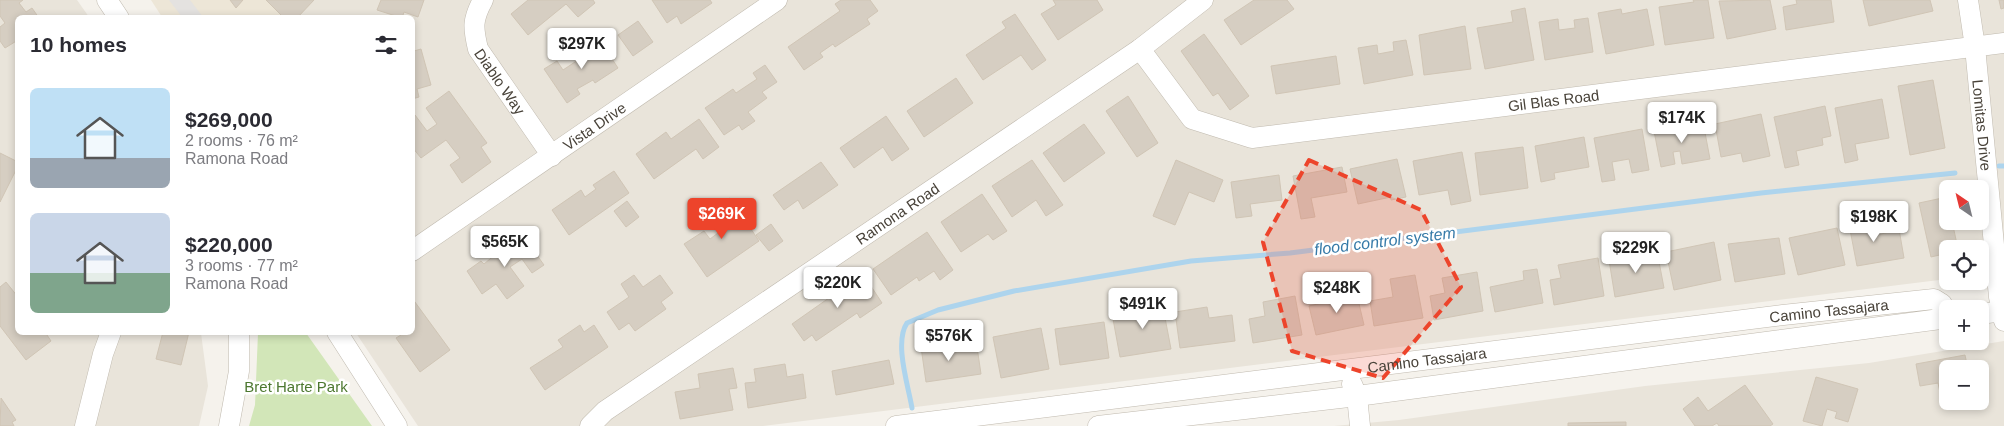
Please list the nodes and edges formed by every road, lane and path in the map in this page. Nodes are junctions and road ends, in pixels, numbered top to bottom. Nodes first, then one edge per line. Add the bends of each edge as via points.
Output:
1 (107, 0) edge
2 (483, 0) edge
3 (777, 0) edge
4 (1203, 0) edge
5 (1968, 0) edge
6 (117, 15) edge
7 (2004, 43) edge
8 (1975, 47) junction
9 (1140, 49) junction
10 (552, 156) junction
11 (415, 249) edge
12 (1939, 302) edge
13 (1989, 314) edge
14 (2003, 314) edge
15 (1939, 319) edge
16 (110, 335) edge
17 (238, 335) edge
18 (339, 335) edge
19 (1348, 370) junction
20 (1357, 396) junction
21 (85, 426) edge
22 (229, 426) edge
23 (397, 426) edge
24 (590, 426) edge
25 (896, 426) edge
26 (1098, 426) edge
27 (1360, 426) edge

1 - 6 street
2 - 10 street, Diablo Way via 475,15 478,49
3 - 10 street, Vista Drive
4 - 9 street, Ramona Road
5 - 8 street, Lomitas Drive
7 - 8 street, Gil Blas Road
8 - 9 street, Gil Blas Road via 1252,138 1192,120
8 - 14 street, Lomitas Drive
9 - 24 street, Ramona Road via 605,411
10 - 11 street, Vista Drive
12 - 19 street, Camino Tassajara via 1934,300 1783,314
13 - 14 street
15 - 20 street, Camino Tassajara
16 - 21 street
17 - 22 street via 239,371
18 - 23 street
19 - 20 street
19 - 25 street, Camino Tassajara
20 - 26 street, Camino Tassajara
20 - 27 street

